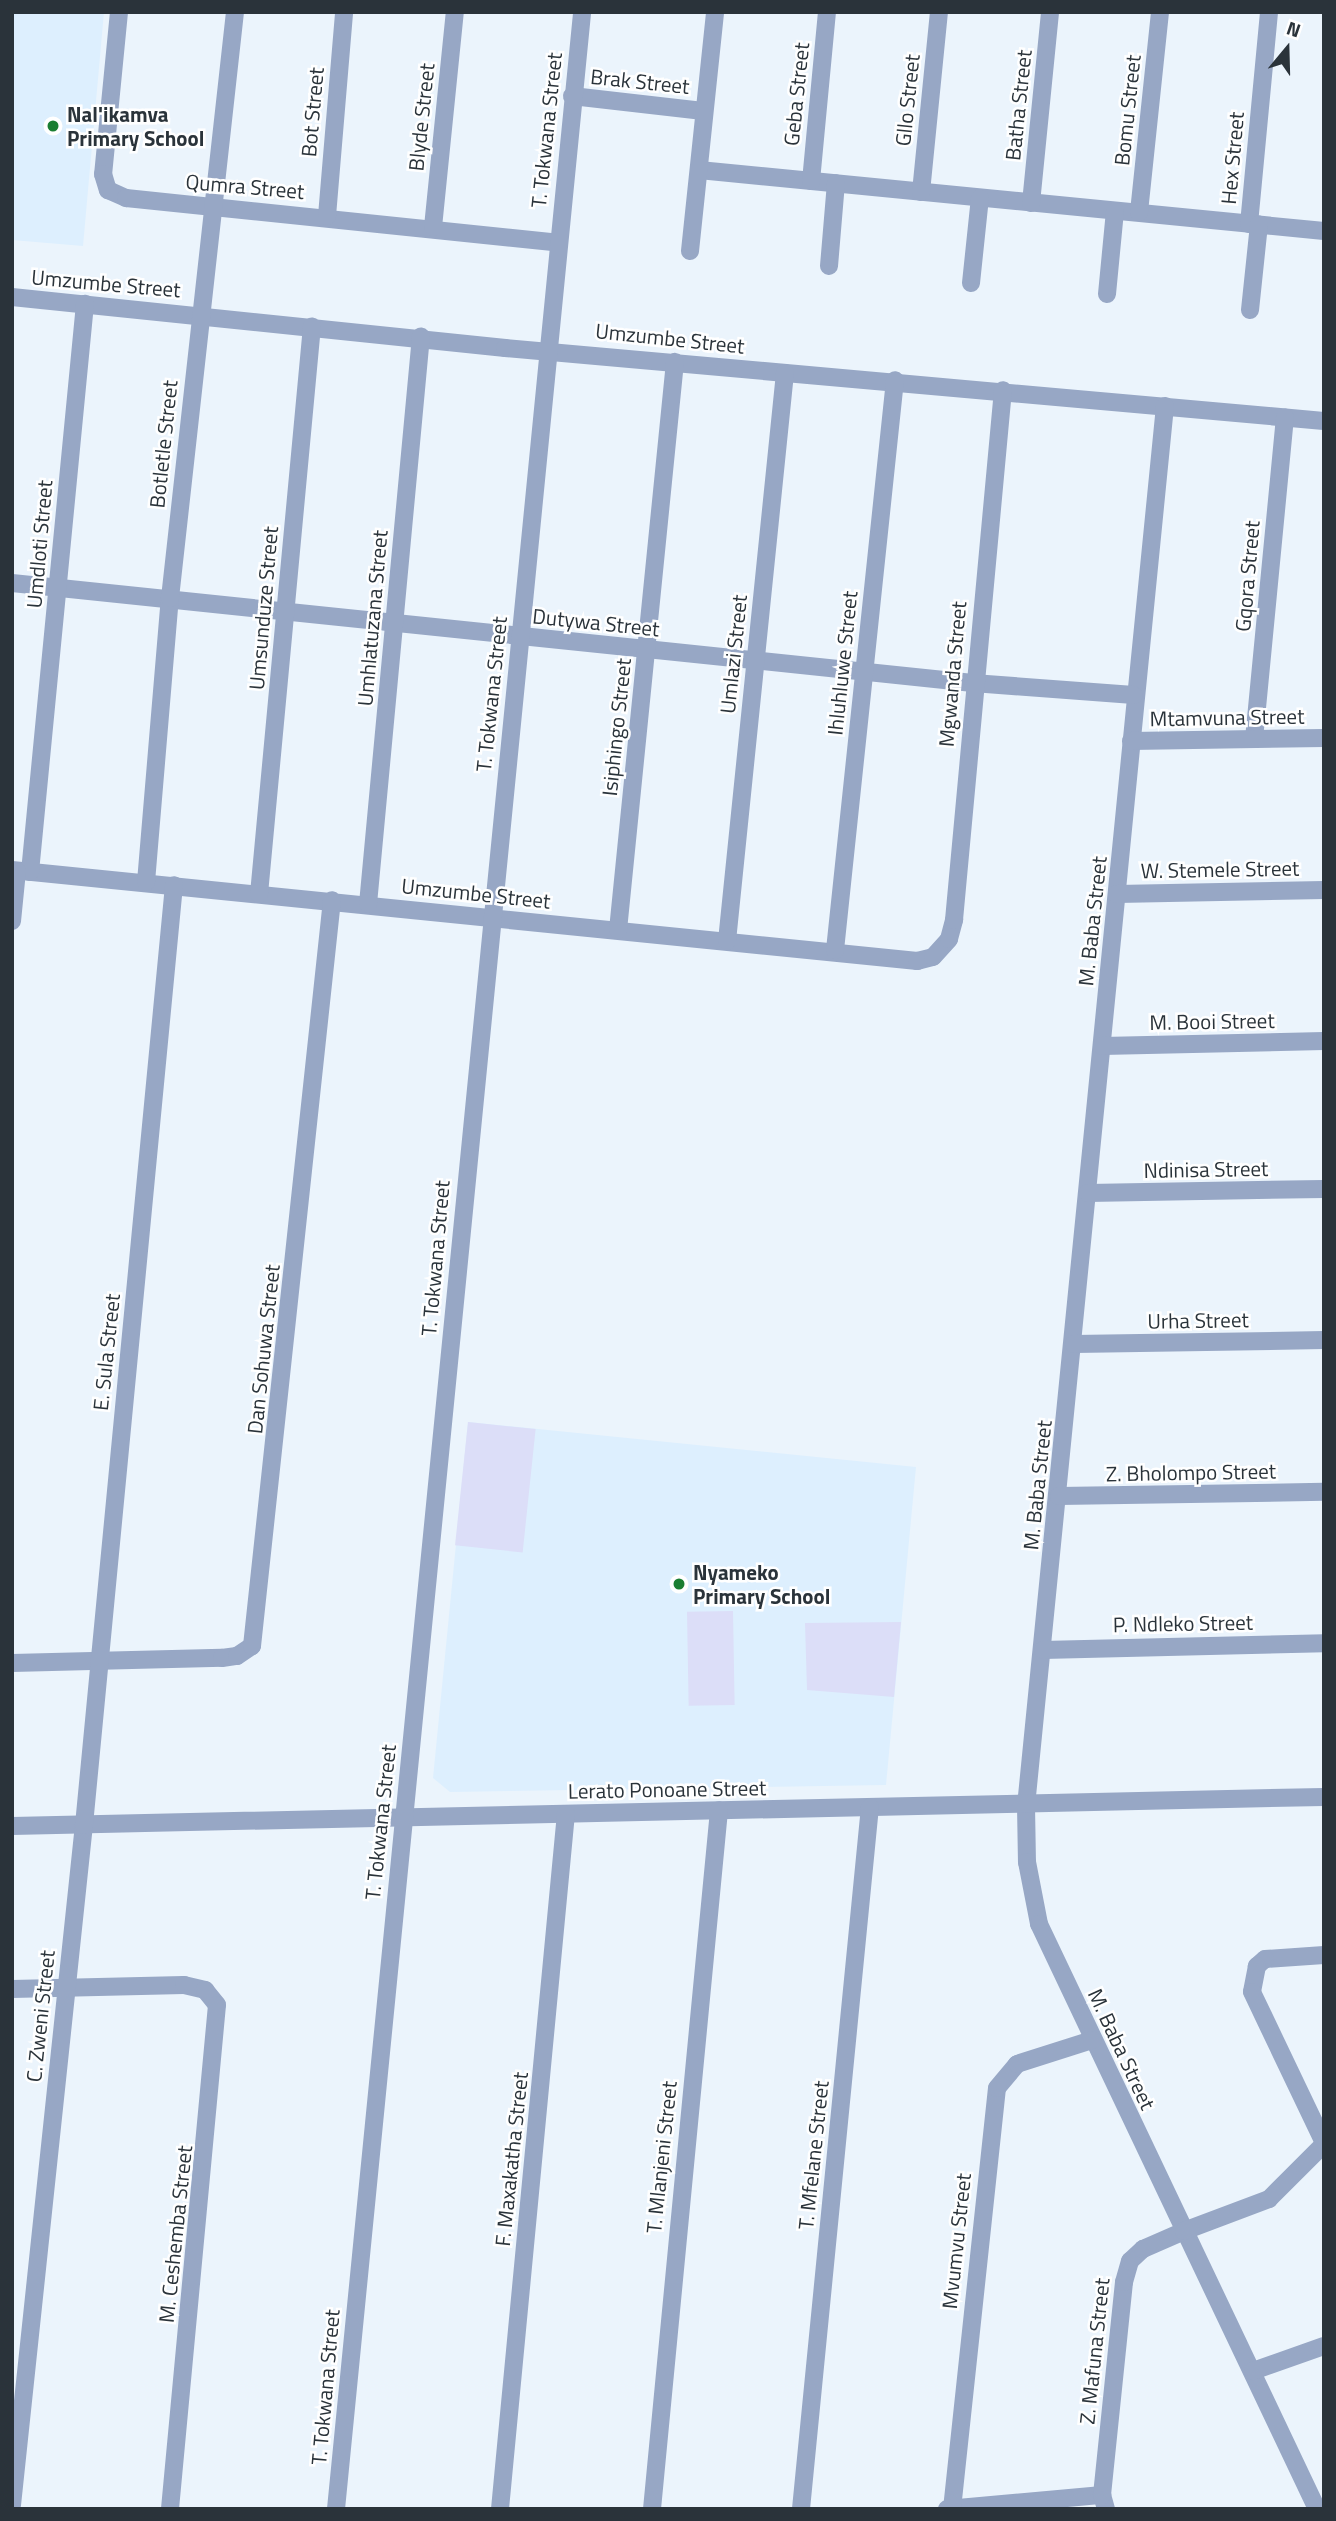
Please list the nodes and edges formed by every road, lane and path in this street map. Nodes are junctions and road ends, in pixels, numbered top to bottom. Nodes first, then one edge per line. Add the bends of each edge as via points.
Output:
1 (119, 12) edge
2 (235, 12) edge
3 (344, 12) edge
4 (455, 12) edge
5 (582, 12) edge
6 (715, 12) edge
7 (827, 12) edge
8 (939, 12) edge
9 (1050, 12) edge
10 (1160, 12) edge
11 (1269, 12) edge
12 (572, 96) junction
13 (703, 111) junction
14 (699, 170) junction
15 (811, 181) junction
16 (836, 183) junction
17 (921, 192) junction
18 (979, 198) junction
19 (1031, 203) junction
20 (215, 207) junction
21 (1115, 211) junction
22 (1139, 212) junction
23 (327, 216) junction
24 (1254, 224) junction
25 (433, 227) junction
26 (1324, 231) edge
27 (558, 243) junction
28 (690, 251) dead end
29 (829, 266) dead end
30 (971, 283) dead end
31 (1107, 294) dead end
32 (12, 297) edge
33 (85, 304) junction
34 (1250, 310) dead end
35 (199, 314) junction
36 (312, 326) junction
37 (421, 337) junction
38 (547, 348) junction
39 (675, 362) junction
40 (785, 373) junction
41 (895, 380) junction
42 (1003, 390) junction
43 (1165, 406) junction
44 (1285, 418) junction
45 (1324, 421) edge
46 (12, 583) edge
47 (58, 587) junction
48 (170, 598) junction
49 (286, 609) junction
50 (395, 620) junction
51 (520, 637) junction
52 (646, 650) junction
53 (755, 660) junction
54 (863, 670) junction
55 (973, 683) junction
56 (1135, 695) junction
57 (1324, 738) edge
58 (1254, 739) junction
59 (1131, 741) junction
60 (20, 871) edge
61 (146, 882) junction
62 (174, 884) junction
63 (1324, 890) edge
64 (259, 894) junction
65 (1117, 894) junction
66 (332, 901) junction
67 (368, 904) junction
68 (491, 919) junction
69 (12, 921) edge
70 (618, 930) junction
71 (727, 941) junction
72 (835, 950) junction
73 (933, 957) joint
74 (1324, 1041) edge
75 (1102, 1046) junction
76 (1324, 1189) edge
77 (1088, 1193) junction
78 (1324, 1340) edge
79 (1074, 1344) junction
80 (1324, 1492) edge
81 (1059, 1496) junction
82 (1324, 1643) edge
83 (1043, 1650) junction
84 (99, 1662) junction
85 (12, 1663) edge
86 (1324, 1797) edge
87 (1026, 1805) junction
88 (870, 1807) junction
89 (719, 1810) junction
90 (566, 1814) junction
91 (403, 1817) junction
92 (84, 1825) junction
93 (12, 1826) edge
94 (1324, 1955) edge
95 (66, 1987) junction
96 (12, 1989) edge
97 (1092, 2040) junction
98 (1324, 2144) edge
99 (1184, 2231) junction
100 (1324, 2346) edge
101 (1253, 2371) junction
102 (1104, 2502) edge
103 (12, 2505) edge
104 (170, 2509) edge
105 (336, 2509) edge
106 (500, 2509) edge
107 (652, 2509) edge
108 (801, 2509) edge
109 (950, 2509) edge
110 (1317, 2509) edge

1 - 20 street, Qumra Street via 103,174 108,190 126,198
2 - 20 street, Botletle Street
3 - 23 street, Bot Street
4 - 25 street, Blyde Street
5 - 12 street, T. Tokwana Street
6 - 13 street
7 - 15 street, Geba Street
8 - 17 street, Gllo Street
9 - 19 street, Batha Street
10 - 22 street, Bomu Street
11 - 24 street, Hex Street
12 - 13 street, Brak Street
12 - 27 street, T. Tokwana Street
13 - 14 street
14 - 15 street
14 - 28 street
15 - 16 street
16 - 17 street
16 - 29 street
17 - 18 street
18 - 19 street
18 - 30 street
19 - 21 street
20 - 23 street, Qumra Street
20 - 35 street, Botletle Street
21 - 22 street
21 - 31 street
22 - 24 street
23 - 25 street, Qumra Street
24 - 26 street
24 - 34 street, Hex Street
25 - 27 street, Qumra Street
27 - 38 street, T. Tokwana Street
32 - 33 street, Umzumbe Street
33 - 35 street, Umzumbe Street
33 - 47 street, Umdloti Street
35 - 36 street, Umzumbe Street
35 - 48 street, Botletle Street
36 - 37 street, Umzumbe Street
36 - 49 street, Umsunduze Street
37 - 38 street, Umzumbe Street
37 - 50 street, Umhlatuzana Street
38 - 39 street, Umzumbe Street
38 - 51 street, T. Tokwana Street
39 - 40 street, Umzumbe Street
39 - 52 street, Isiphingo Street
40 - 41 street, Umzumbe Street
40 - 53 street, Umlazi Street
41 - 42 street, Umzumbe Street
41 - 54 street, Ihluhluwe Street
42 - 43 street, Umzumbe Street
42 - 55 street, Mgwanda Street
43 - 44 street, Umzumbe Street
43 - 56 street, M. Baba Street
44 - 45 street, Umzumbe Street
44 - 58 street, Gqora Street
46 - 47 street, Dutywa Street
47 - 48 street, Dutywa Street
47 - 60 street, Umdloti Street
48 - 49 street, Dutywa Street
48 - 61 street, Botletle Street
49 - 50 street, Dutywa Street
49 - 64 street, Umsunduze Street
50 - 51 street, Dutywa Street
50 - 67 street, Umhlatuzana Street
51 - 52 street, Dutywa Street
51 - 68 street, T. Tokwana Street
52 - 53 street, Dutywa Street
52 - 70 street, Isiphingo Street
53 - 54 street, Dutywa Street
53 - 71 street, Umlazi Street
54 - 55 street, Dutywa Street
54 - 72 street, Ihluhluwe Street
55 - 56 street, Dutywa Street
55 - 73 street, Mgwanda Street via 954,920 949,939
56 - 59 street, M. Baba Street
57 - 58 street, Mtamvuna Street
58 - 59 street, Mtamvuna Street
59 - 65 street, M. Baba Street
60 - 61 street, Umzumbe Street
60 - 69 street, Umdloti Street
61 - 62 street, Umzumbe Street
62 - 64 street, Umzumbe Street
62 - 84 street, E. Sula Street
63 - 65 street, W. Stemele Street
64 - 66 street, Umzumbe Street
65 - 75 street, M. Baba Street
66 - 67 street, Umzumbe Street
66 - 84 street, Dan Sohuwa Street via 256,1635 247,1652 237,1656
67 - 68 street, Umzumbe Street
68 - 70 street, Umzumbe Street
68 - 91 street, T. Tokwana Street
70 - 71 street, Umzumbe Street
71 - 72 street, Umzumbe Street
72 - 73 street, Umzumbe Street via 917,961
74 - 75 street, M. Booi Street
75 - 77 street, M. Baba Street
76 - 77 street, Ndinisa Street
77 - 79 street, M. Baba Street
78 - 79 street, Urha Street
79 - 81 street, M. Baba Street
80 - 81 street, Z. Bholompo Street
81 - 83 street, M. Baba Street
82 - 83 street, P. Ndleko Street
83 - 87 street, M. Baba Street
84 - 85 street, Dan Sohuwa Street
84 - 92 street, E. Sula Street
86 - 87 street, Lerato Ponoane Street
87 - 88 street, Lerato Ponoane Street
87 - 97 street, M. Baba Street via 1027,1862 1039,1924
88 - 89 street, Lerato Ponoane Street
88 - 108 street, T. Mfelane Street
89 - 90 street, Lerato Ponoane Street
89 - 107 street, T. Mlanjeni Street
90 - 91 street, Lerato Ponoane Street
90 - 106 street, F. Maxakatha Street
91 - 92 street, Lerato Ponoane Street
91 - 105 street, T. Tokwana Street
92 - 93 street, Lerato Ponoane Street
92 - 95 street, C. Zweni Street
94 - 98 street via 1265,1959 1257,1966 1252,1992
95 - 96 street
95 - 103 street, C. Zweni Street
95 - 104 street, M. Ceshemba Street via 196,1986 212,1996 219,2020
97 - 99 street, M. Baba Street
97 - 109 street, Mvumvu Street via 1017,2064 997,2088
98 - 99 street, Z. Mafuna Street via 1269,2199
99 - 101 street, M. Baba Street
99 - 102 street, Z. Mafuna Street via 1143,2249 1126,2268
100 - 101 street
101 - 110 street, M. Baba Street
102 - 109 street

